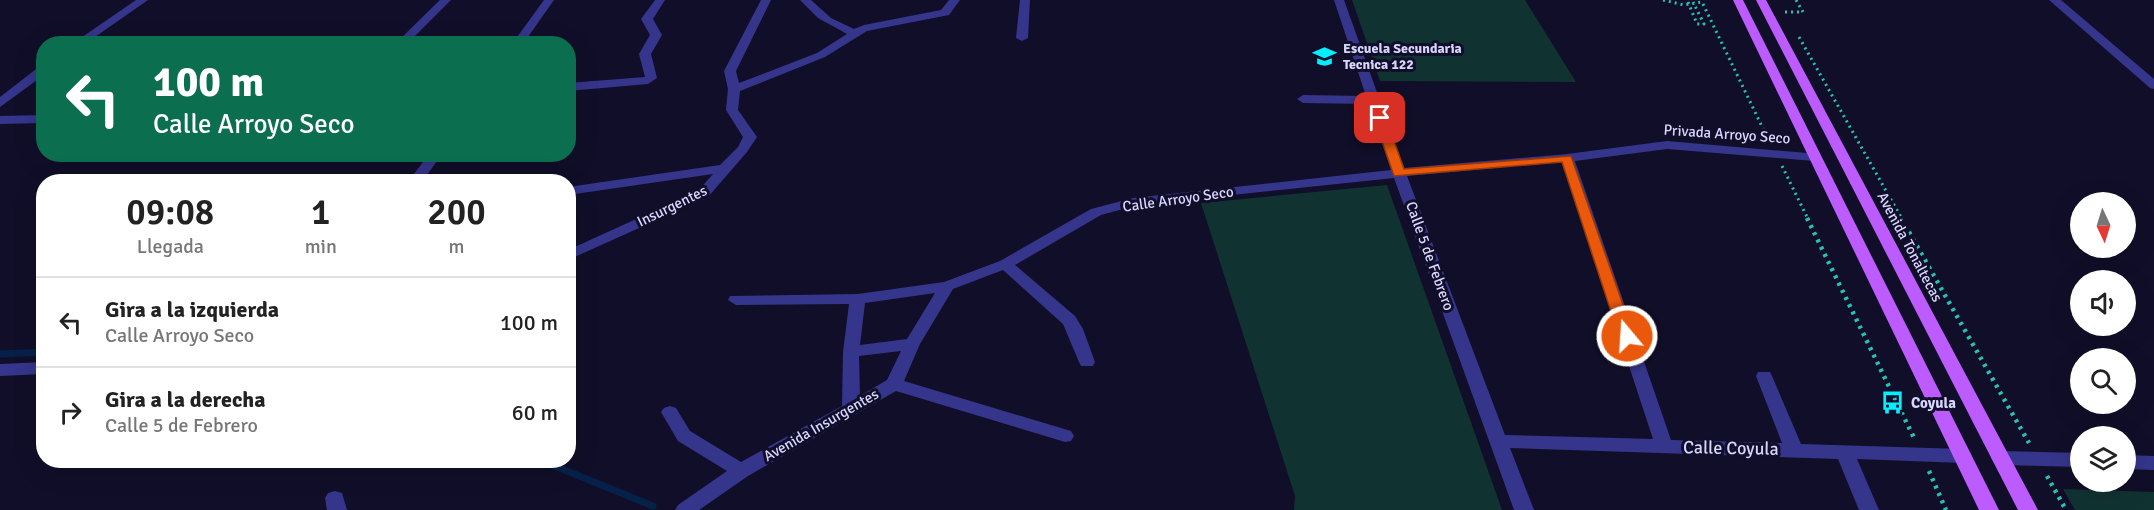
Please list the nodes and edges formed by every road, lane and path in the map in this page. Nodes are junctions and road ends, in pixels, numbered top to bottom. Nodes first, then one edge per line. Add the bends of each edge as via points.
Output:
1 (143, 0) edge
2 (446, 0) edge
3 (549, 0) edge
4 (660, 0) edge
5 (766, 0) edge
6 (806, 0) edge
7 (955, 0) edge
8 (1025, 0) edge
9 (1339, 0) edge
10 (1663, 0) edge
11 (1693, 0) edge
12 (1738, 0) edge
13 (1761, 0) edge
14 (1796, 0) edge
15 (2054, 0) edge
16 (1790, 21) dead end
17 (1796, 30) dead end
18 (854, 33) junction
19 (89, 36) edge
20 (409, 36) edge
21 (523, 36) edge
22 (1022, 38) dead end
23 (36, 75) edge
24 (2154, 85) edge
25 (576, 86) edge
26 (734, 89) junction
27 (1303, 99) dead end
28 (1374, 100) junction
29 (0, 103) edge
30 (36, 119) edge
31 (0, 120) edge
32 (1776, 154) junction
33 (1814, 157) junction
34 (1567, 158) junction
35 (724, 168) junction
36 (1399, 173) junction
37 (576, 190) edge
38 (576, 252) edge
39 (1005, 264) junction
40 (947, 286) junction
41 (858, 299) junction
42 (736, 300) dead end
43 (912, 344) junction
44 (851, 352) junction
45 (1088, 362) dead end
46 (36, 368) edge
47 (0, 370) edge
48 (1764, 376) dead end
49 (894, 384) junction
50 (851, 406) junction
51 (670, 412) dead end
52 (1065, 436) dead end
53 (1499, 441) junction
54 (1664, 446) junction
55 (1794, 450) junction
56 (1844, 451) junction
57 (1922, 454) junction
58 (1963, 456) junction
59 (2000, 458) junction
60 (2038, 459) junction
61 (2070, 460) edge
62 (2136, 462) edge
63 (2154, 462) edge
64 (741, 471) junction
65 (685, 510) edge
66 (1524, 510) edge
67 (1869, 510) edge
68 (1946, 510) edge
69 (1989, 510) edge
70 (2028, 510) edge
71 (2066, 510) edge

1 - 19 street
2 - 20 street
3 - 21 street
4 - 25 street via 648,19 657,35 645,54 651,78
5 - 26 street via 730,68
6 - 18 street via 832,25
7 - 18 street via 948,11 939,15
8 - 22 street
9 - 28 street, Calle 5 de Febrero
10 - 11 path via 1684,5
11 - 11 path via 1704,24 1697,24 1687,2
11 - 32 path via 1702,2
12 - 33 main road
13 - 59 main road, Avenida Tonaltecas
14 - 16 path via 1803,12 1785,10
15 - 24 street
17 - 60 path
18 - 26 street via 821,55
23 - 29 street
26 - 35 street via 732,110 750,137
27 - 28 street
28 - 36 street, Calle 5 de Febrero
30 - 31 street
32 - 33 street, Privada Arroyo Seco
32 - 34 street, Privada Arroyo Seco via 1667,145
32 - 57 path
33 - 58 main road
34 - 36 street, Calle Arroyo Seco
34 - 54 street
35 - 37 street, Insurgentes
35 - 38 street, Insurgentes via 703,194
36 - 39 street, Calle Arroyo Seco via 1138,201 1096,212
36 - 53 street, Calle 5 de Febrero
39 - 40 street, Calle Arroyo Seco
39 - 45 street via 1069,320
40 - 41 street, Calle Arroyo Seco
40 - 43 street, Avenida Insurgentes
41 - 42 street, Calle Arroyo Seco
41 - 44 street
43 - 44 street
43 - 49 street, Avenida Insurgentes
44 - 50 street
46 - 47 street
48 - 55 street
49 - 50 street, Avenida Insurgentes
49 - 52 street
50 - 64 street, Avenida Insurgentes
51 - 64 street via 684,436
53 - 54 street, Calle Coyula
53 - 66 street, Calle 5 de Febrero
54 - 55 street, Calle Coyula
55 - 56 street, Calle Coyula
56 - 57 street, Calle Coyula
56 - 67 street
57 - 58 street, Calle Coyula
57 - 68 path
58 - 69 main road
59 - 60 street
59 - 70 main road, Avenida Tonaltecas
60 - 61 street
60 - 71 path
62 - 63 street
64 - 65 street, Avenida Insurgentes

